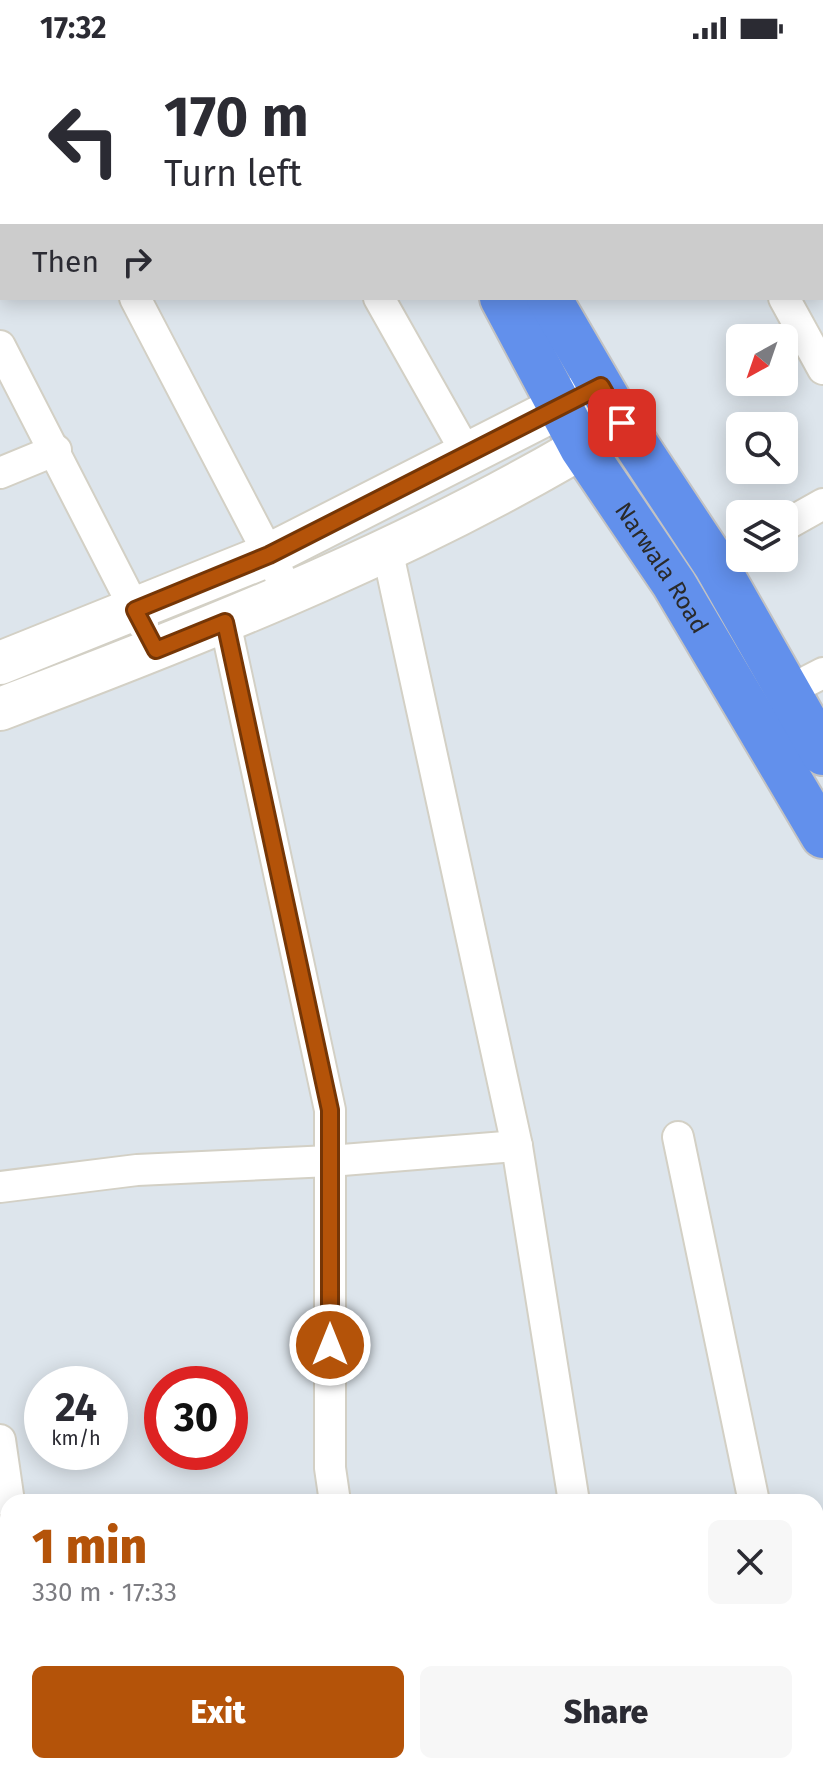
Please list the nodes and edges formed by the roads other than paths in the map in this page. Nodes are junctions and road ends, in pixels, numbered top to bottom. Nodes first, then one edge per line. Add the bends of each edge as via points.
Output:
1 (136, 300) edge
2 (380, 300) edge
3 (503, 300) edge
4 (550, 300) edge
5 (789, 303) edge
6 (0, 346) edge
7 (823, 369) edge
8 (612, 404) junction
9 (559, 406) junction
10 (582, 448) junction
11 (56, 450) junction
12 (467, 454) junction
13 (0, 473) edge
14 (823, 504) edge
15 (798, 518) edge
16 (387, 549) junction
17 (726, 555) edge
18 (737, 572) edge
19 (278, 573) junction
20 (135, 610) junction
21 (225, 622) junction
22 (156, 650) junction
23 (0, 663) edge
24 (806, 682) edge
25 (0, 709) edge
26 (823, 753) edge
27 (823, 836) edge
28 (678, 1137) dead end
29 (517, 1146) junction
30 (330, 1161) junction
31 (0, 1187) edge
32 (0, 1440) edge
33 (8, 1494) edge
34 (334, 1494) edge
35 (573, 1494) edge
36 (752, 1494) edge

1 - 19 street
2 - 12 street
3 - 9 main road, Narwala Road
4 - 8 main road, Narwala Road
5 - 7 street
6 - 11 street
8 - 9 main road
8 - 10 main road
8 - 17 main road, Narwala Road
9 - 10 main road, Narwala Road
9 - 12 main road
10 - 16 main road
10 - 27 main road, Narwala Road via 674,584
11 - 13 street
11 - 20 street
12 - 19 main road
14 - 15 street
16 - 19 main road
16 - 29 street
18 - 24 main road, Narwala Road
19 - 20 main road
19 - 21 main road
20 - 22 street
20 - 23 main road
21 - 22 main road
21 - 30 street via 330,1110
22 - 25 main road
24 - 26 main road, Narwala Road
28 - 36 street
29 - 30 street
29 - 35 street
30 - 31 street via 137,1170
30 - 34 street
32 - 33 street

